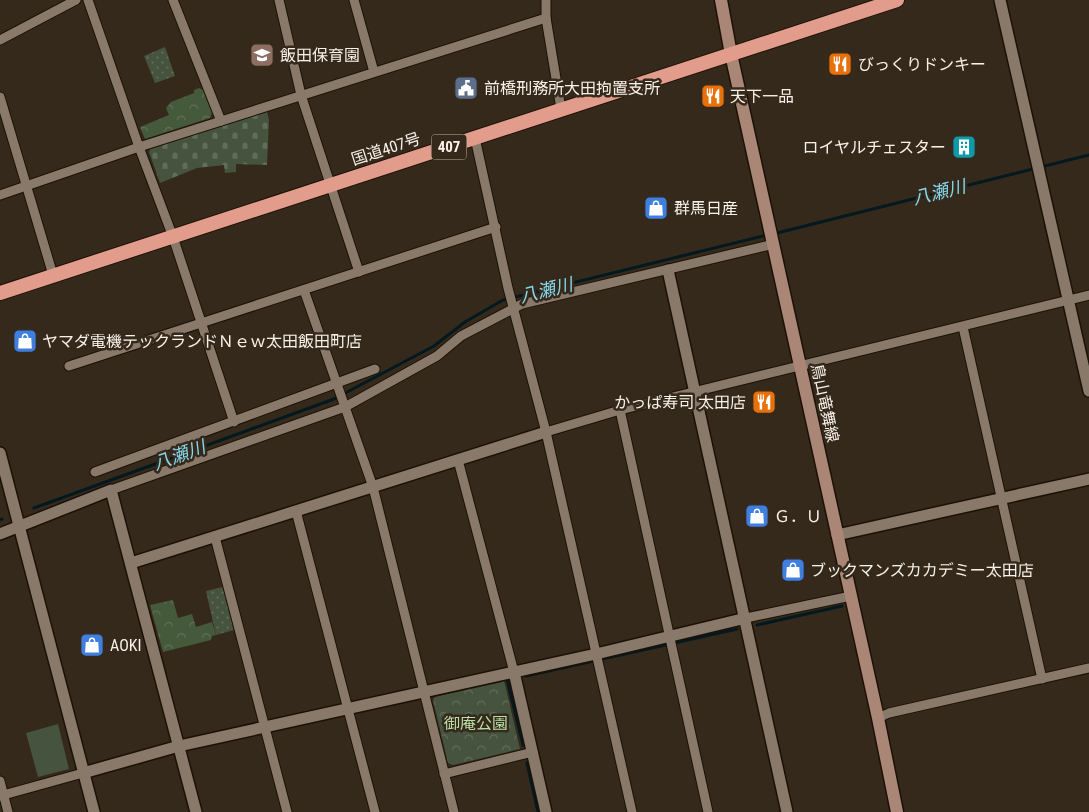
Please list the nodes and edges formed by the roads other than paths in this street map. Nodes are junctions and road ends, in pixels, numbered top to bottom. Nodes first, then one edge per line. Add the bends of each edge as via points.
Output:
1 (76, 0) edge
2 (88, 0) edge
3 (173, 0) edge
4 (279, 0) edge
5 (354, 0) edge
6 (546, 0) edge
7 (721, 0) edge
8 (897, 0) edge
9 (1000, 0) edge
10 (546, 18) junction
11 (0, 40) edge
12 (731, 54) junction
13 (374, 72) junction
14 (301, 96) junction
15 (0, 97) edge
16 (561, 109) junction
17 (221, 121) junction
18 (475, 138) junction
19 (139, 147) junction
20 (330, 185) junction
21 (25, 186) junction
22 (0, 195) edge
23 (496, 228) junction
24 (173, 237) junction
25 (773, 243) junction
26 (668, 270) junction
27 (359, 272) junction
28 (53, 275) junction
29 (304, 290) junction
30 (0, 293) edge
31 (1089, 295) edge
32 (1068, 300) junction
33 (513, 308) junction
34 (200, 324) junction
35 (963, 327) junction
36 (69, 366) dead end
37 (800, 367) junction
38 (375, 369) dead end
39 (338, 386) junction
40 (1089, 390) edge
41 (696, 392) junction
42 (344, 404) junction
43 (620, 410) junction
44 (234, 422) junction
45 (546, 432) junction
46 (0, 453) edge
47 (458, 460) junction
48 (95, 472) dead end
49 (1089, 478) edge
50 (372, 487) junction
51 (111, 490) junction
52 (1001, 498) junction
53 (296, 511) junction
54 (19, 527) junction
55 (0, 534) edge
56 (837, 535) junction
57 (215, 537) junction
58 (131, 563) junction
59 (851, 596) junction
60 (746, 618) junction
61 (670, 635) junction
62 (596, 654) junction
63 (1089, 668) edge
64 (514, 672) junction
65 (1042, 679) junction
66 (424, 692) junction
67 (348, 709) junction
68 (878, 718) junction
69 (265, 727) junction
70 (180, 746) junction
71 (533, 752) junction
72 (83, 773) junction
73 (444, 774) junction
74 (0, 780) edge
75 (2, 795) edge
76 (8, 812) edge
77 (94, 812) edge
78 (196, 812) edge
79 (287, 812) edge
80 (374, 812) edge
81 (454, 812) edge
82 (546, 812) edge
83 (632, 812) edge
84 (708, 812) edge
85 (786, 812) edge
86 (897, 812) edge

1 - 11 street
2 - 19 street
3 - 17 street
4 - 14 street
5 - 13 street
6 - 10 street
7 - 12 main road, 鳥山竜舞線
8 - 12 highway, 国道407号 / 407
9 - 32 street
10 - 13 street
10 - 16 street
12 - 16 highway, 国道407号 / 407
12 - 25 main road, 鳥山竜舞線
13 - 14 street
14 - 17 street
14 - 20 street
15 - 21 street
16 - 18 highway, 国道407号 / 407
17 - 19 street
18 - 20 highway, 国道407号 / 407
18 - 23 street
19 - 21 street
19 - 24 street
20 - 24 highway, 国道407号 / 407
20 - 27 street
21 - 22 street
21 - 28 street
23 - 27 street
23 - 33 street
24 - 28 highway, 国道407号 / 407
24 - 34 street
25 - 26 street
25 - 37 main road, 鳥山竜舞線
26 - 33 street
26 - 41 street
27 - 29 street
28 - 30 highway, 国道407号 / 407
29 - 34 street
29 - 39 street
31 - 32 street
32 - 35 street
32 - 40 street
33 - 42 street via 461,336 437,356
33 - 45 street
34 - 36 street
34 - 44 street
35 - 37 street
35 - 52 street
37 - 41 street
37 - 56 main road, 鳥山竜舞線
38 - 39 street
39 - 42 street
39 - 44 street
41 - 43 street
41 - 60 street
42 - 50 street
42 - 51 street
43 - 45 street
43 - 61 street
44 - 48 street
45 - 47 street
45 - 62 street
46 - 54 street
47 - 50 street
47 - 64 street
49 - 52 street
50 - 53 street
50 - 66 street
51 - 54 street
51 - 58 street
52 - 56 street
52 - 65 street
53 - 57 street
53 - 67 street
54 - 55 street
54 - 72 street
56 - 59 main road, 鳥山竜舞線
57 - 58 street
57 - 69 street
58 - 70 street
59 - 60 street
59 - 68 main road, 鳥山竜舞線
60 - 61 street
60 - 85 street
61 - 62 street
61 - 84 street
62 - 64 street
62 - 83 street
63 - 65 street
64 - 66 street
64 - 71 street
65 - 68 street
66 - 67 street
66 - 73 street
67 - 69 street
67 - 80 street
68 - 86 main road, 鳥山竜舞線
69 - 70 street
69 - 79 street
70 - 72 street
70 - 78 street
71 - 73 street
71 - 82 street
72 - 75 street
72 - 77 street
73 - 81 street
74 - 75 street
75 - 76 street

